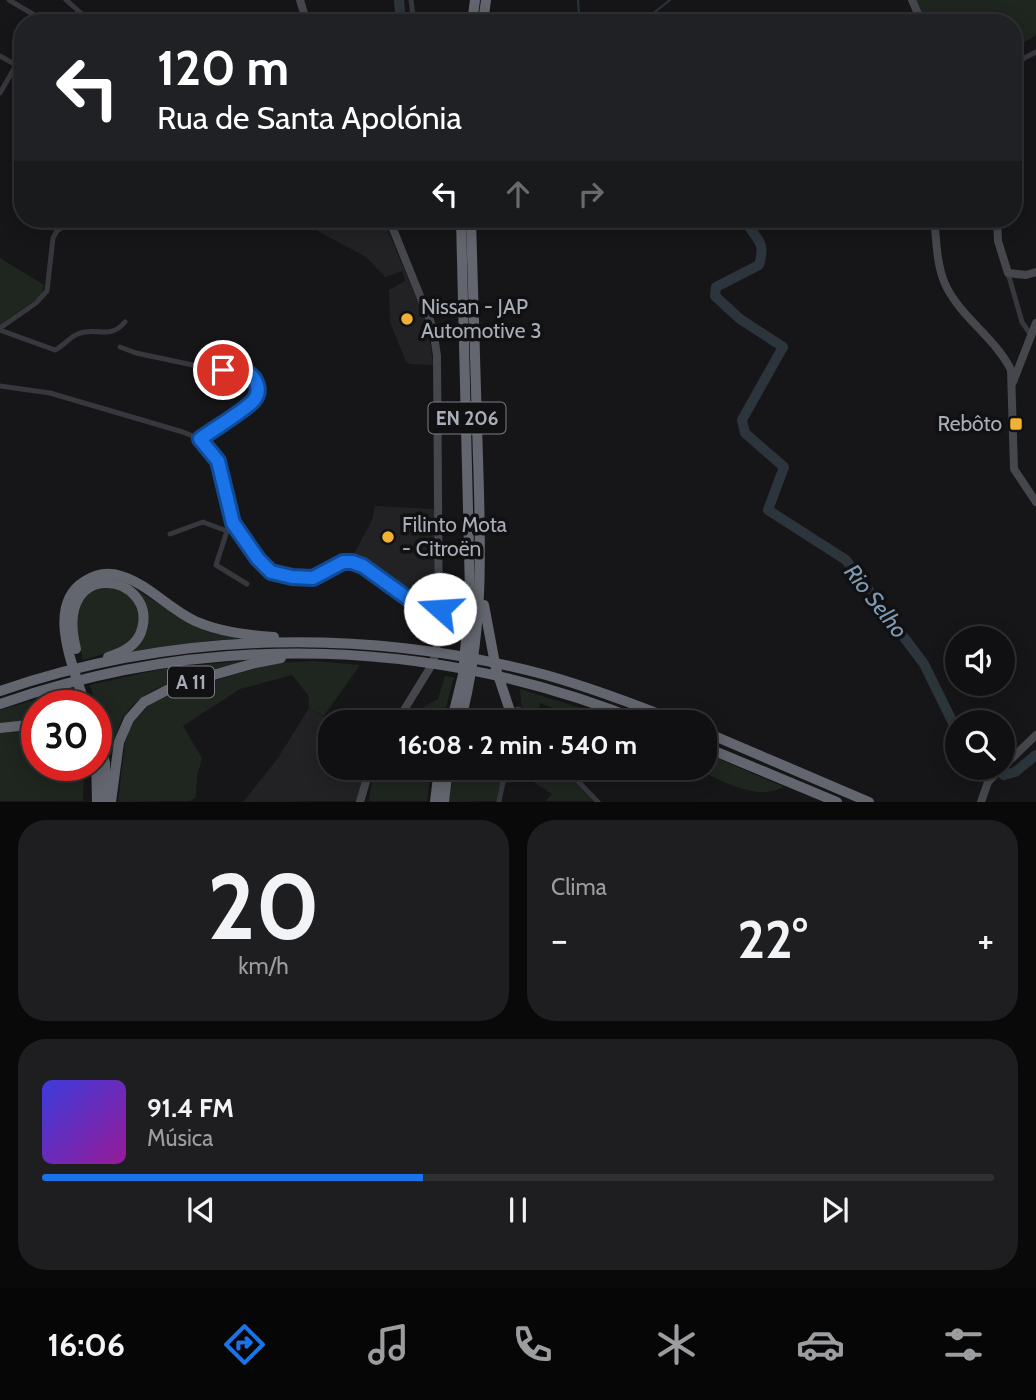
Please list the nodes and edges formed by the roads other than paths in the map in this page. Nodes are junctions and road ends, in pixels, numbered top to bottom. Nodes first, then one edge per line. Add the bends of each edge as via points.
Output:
1 (9, 0) edge
2 (66, 0) edge
3 (33, 14) edge
4 (83, 14) edge
5 (14, 68) edge
6 (0, 93) edge
7 (61, 228) edge
8 (392, 228) edge
9 (461, 228) edge
10 (471, 228) edge
11 (935, 228) edge
12 (998, 228) edge
13 (1036, 272) edge
14 (1008, 273) junction
15 (125, 322) dead end
16 (1036, 323) edge
17 (0, 329) edge
18 (1031, 335) junction
19 (120, 347) dead end
20 (1025, 354) junction
21 (1003, 356) junction
22 (1011, 370) junction
23 (0, 386) edge
24 (1012, 386) junction
25 (200, 439) junction
26 (1036, 502) edge
27 (234, 526) junction
28 (227, 530) junction
29 (170, 534) dead end
30 (481, 581) junction
31 (247, 584) dead end
32 (440, 606) junction
33 (337, 642) junction
34 (471, 648) junction
35 (348, 656) junction
36 (94, 671) junction
37 (81, 690) edge
38 (88, 690) edge
39 (0, 691) edge
40 (0, 704) edge
41 (404, 710) edge
42 (458, 710) edge
43 (507, 710) edge
44 (611, 710) edge
45 (649, 710) edge
46 (21, 726) edge
47 (0, 728) edge
48 (1036, 735) edge
49 (717, 737) edge
50 (717, 752) edge
51 (1015, 755) edge
52 (366, 780) edge
53 (440, 780) edge
54 (503, 780) edge
55 (577, 780) edge
56 (991, 780) edge
57 (91, 781) edge
58 (97, 781) edge
59 (107, 781) edge
60 (499, 801) edge
61 (91, 802) edge
62 (97, 802) edge
63 (109, 802) edge
64 (362, 802) edge
65 (437, 802) edge
66 (598, 802) edge
67 (837, 802) edge
68 (869, 802) edge
69 (981, 802) edge

1 - 3 street
2 - 4 street
5 - 6 street
7 - 17 street via 53,238 47,291
8 - 32 street via 436,340
9 - 34 highway, EN 206
10 - 30 highway, EN 206
11 - 21 street via 946,286
12 - 14 street
13 - 14 street
14 - 18 street via 1022,322
15 - 17 street via 110,332 76,334 55,350
16 - 18 street
18 - 20 street
19 - 25 street via 207,368 246,372 255,380 254,400
20 - 21 street
20 - 22 street
20 - 24 street
21 - 22 street
22 - 24 street
23 - 25 street via 50,393
24 - 26 street via 1014,469
25 - 27 street via 218,461
27 - 28 street
27 - 32 street via 275,574 313,578 352,562 422,607
28 - 29 street via 203,522
28 - 31 street via 216,565
30 - 34 highway, EN 206
30 - 43 highway
32 - 41 street via 433,663
33 - 36 highway, A 11 via 163,652
33 - 37 highway via 228,631 194,620 129,579 97,575 76,588 64,610 66,638
33 - 45 highway, A 11 via 470,658 600,691
34 - 42 highway, EN 206 via 472,677
35 - 36 highway, A 11 via 288,652 224,655
35 - 44 highway, A 11 via 469,671
35 - 63 highway, A 11 via 267,660 153,695 136,709 123,730
36 - 38 highway, A 11 via 98,660 125,650 139,638 142,608 124,586 108,582 94,586 80,596 72,612 74,640
36 - 39 highway, A 11 via 59,673
36 - 40 highway, A 11
46 - 47 highway
48 - 51 street
49 - 68 highway
50 - 67 highway
52 - 64 street
53 - 65 highway
54 - 60 street
55 - 66 street
56 - 69 street
57 - 61 highway
58 - 62 highway
59 - 63 highway, A 11

